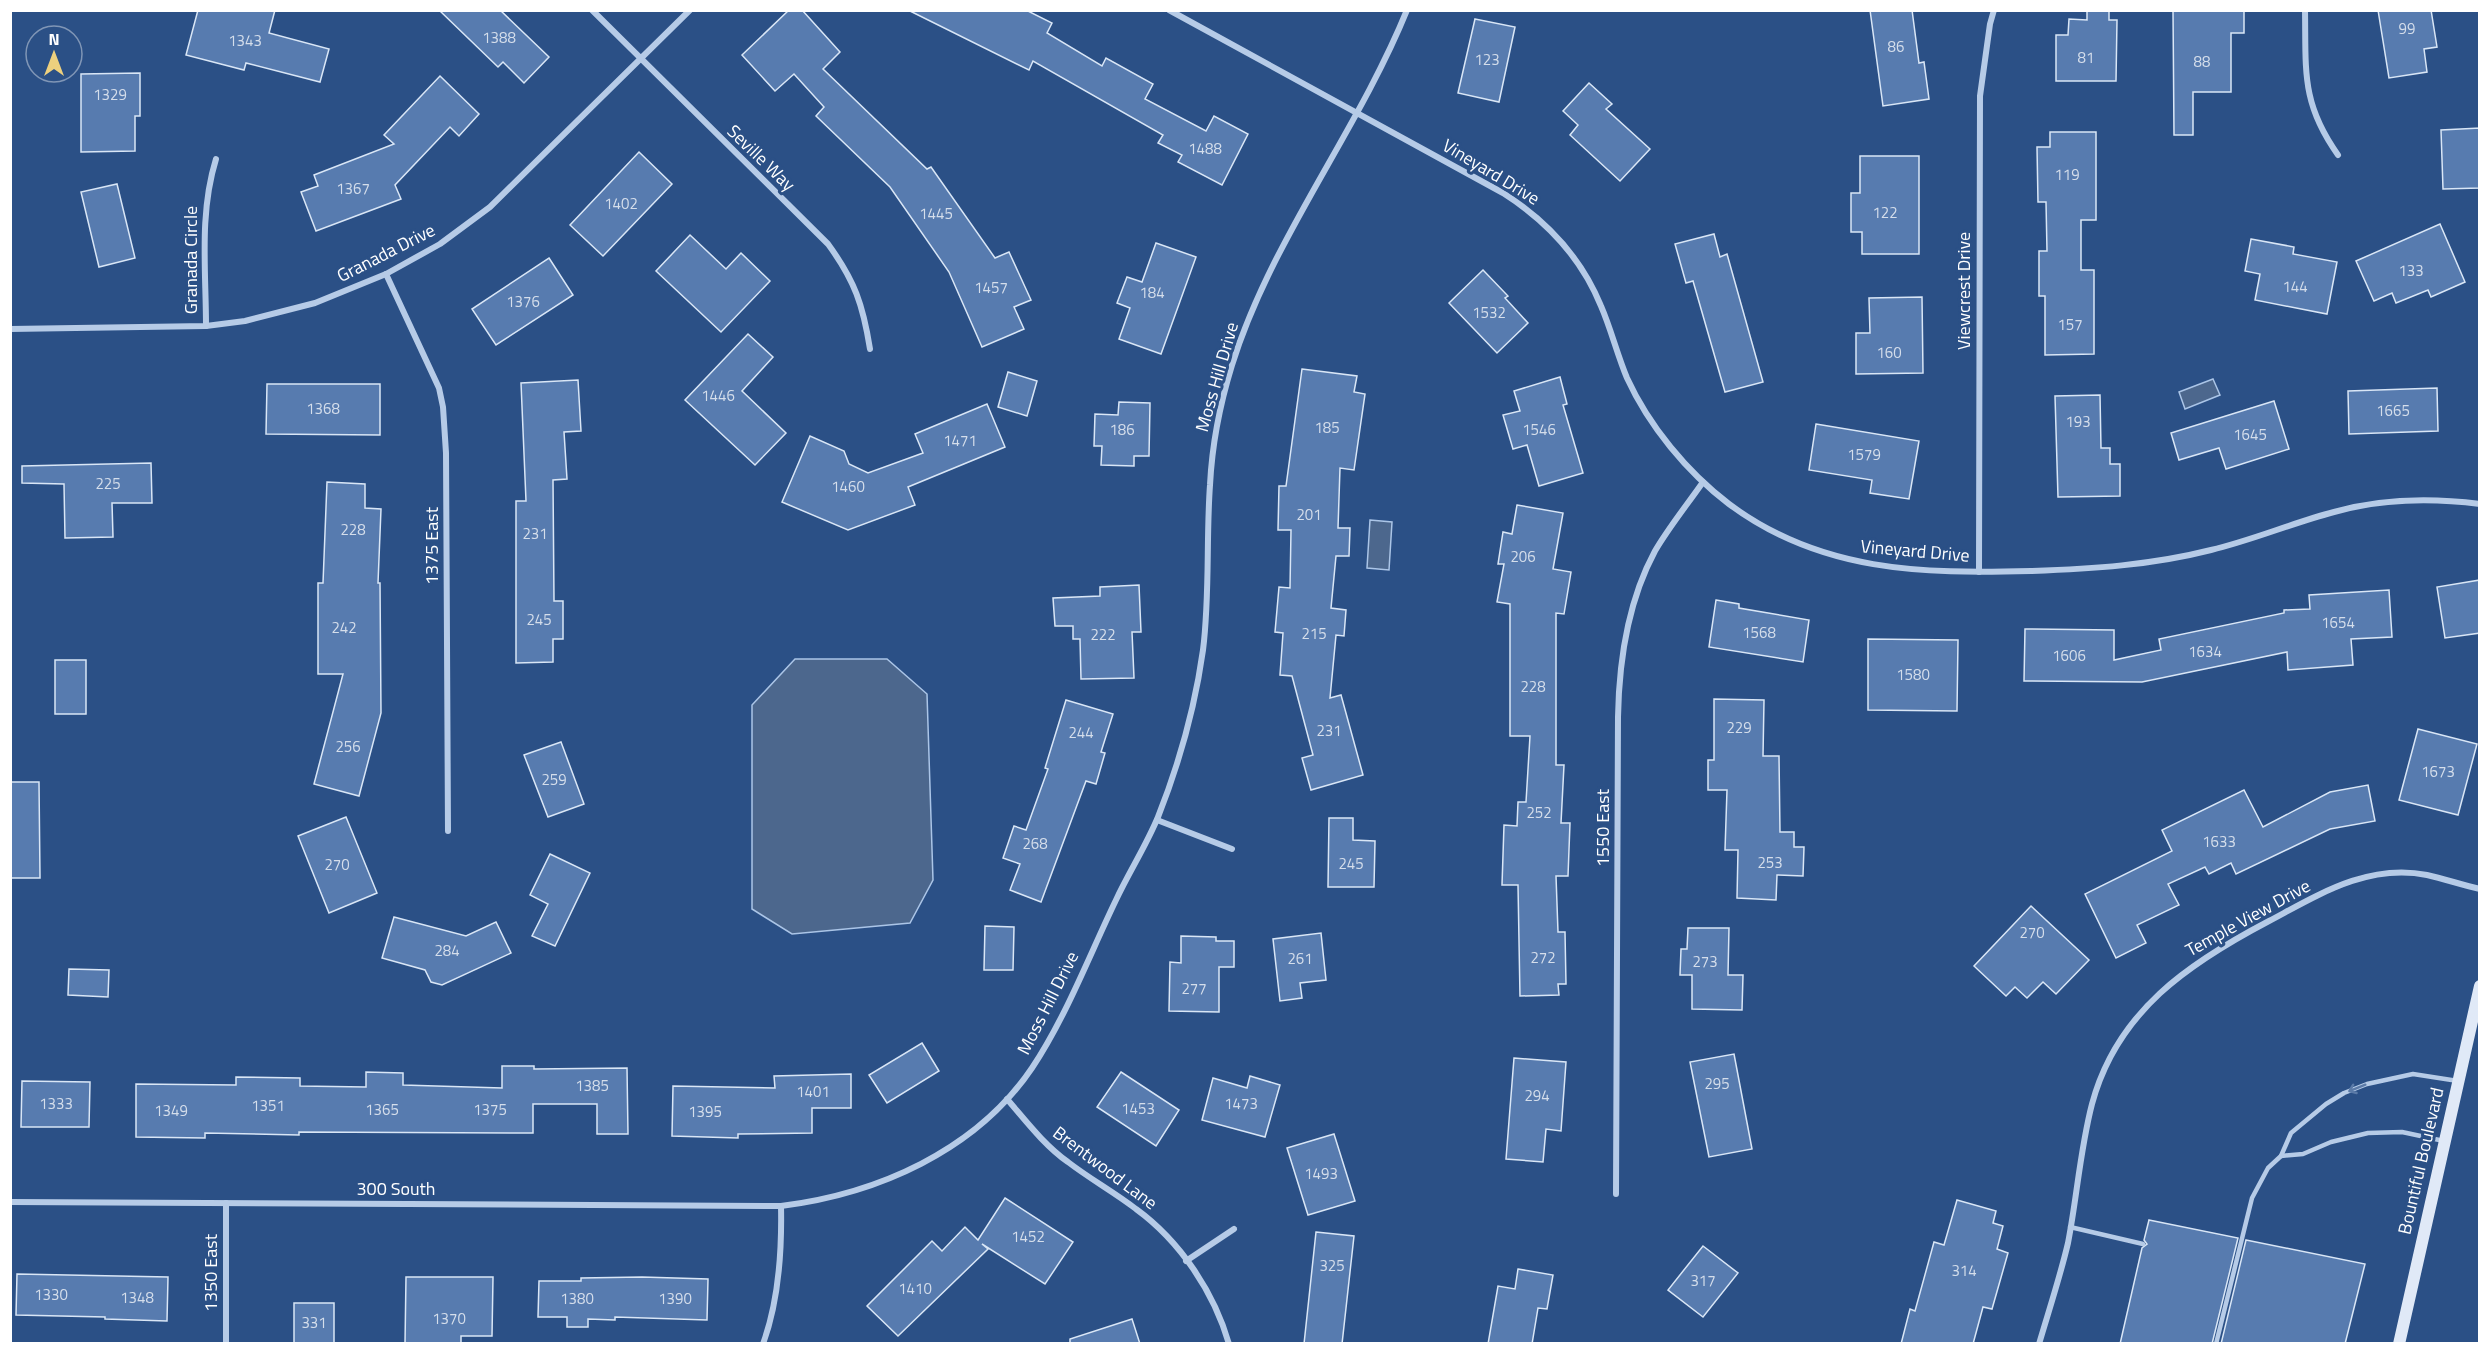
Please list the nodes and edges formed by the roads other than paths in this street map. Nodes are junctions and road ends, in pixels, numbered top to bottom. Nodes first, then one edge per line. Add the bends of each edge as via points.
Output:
1 (592, 10) edge
2 (690, 10) edge
3 (1169, 10) edge
4 (1407, 10) edge
5 (1994, 10) edge
6 (2305, 10) edge
7 (641, 60) junction
8 (1356, 113) junction
9 (2338, 155) dead end
10 (216, 159) dead end
11 (386, 274) junction
12 (206, 327) junction
13 (10, 329) edge
14 (870, 350) dead end
15 (1703, 482) junction
16 (2480, 504) edge
17 (1979, 572) junction
18 (1157, 820) junction
19 (448, 831) dead end
20 (1232, 849) dead end
21 (2480, 889) edge
22 (2480, 986) edge
23 (2457, 1082) junction
24 (1007, 1099) junction
25 (2444, 1141) junction
26 (2281, 1156) junction
27 (1616, 1194) dead end
28 (10, 1202) edge
29 (226, 1203) junction
30 (781, 1206) junction
31 (2070, 1227) junction
32 (1234, 1229) dead end
33 (2143, 1244) dead end
34 (1186, 1261) junction
35 (226, 1344) edge
36 (762, 1344) edge
37 (1229, 1344) edge
38 (2039, 1344) edge
39 (2216, 1344) edge
40 (2399, 1344) edge

1 - 7 street, Seville Way
2 - 7 street, Granada Drive
3 - 8 street, Vineyard Drive
4 - 8 street, Moss Hill Drive
5 - 17 street, Viewcrest Drive via 1980,96
6 - 9 street via 2306,83 2322,133
7 - 11 street, Granada Drive via 490,207 440,244
7 - 14 street, Seville Way via 828,244 853,281 865,316
8 - 15 street, Vineyard Drive via 1503,193 1538,218 1562,242 1591,284 1640,402 1677,454
8 - 18 street, Moss Hill Drive via 1270,269 1233,364 1209,485 1209,579 1199,671 1189,722
10 - 12 street, Granada Circle via 204,224
11 - 12 street, Granada Drive via 315,303
11 - 19 street, 1375 East via 432,369 443,407
12 - 13 street, Granada Drive
15 - 17 street, Vineyard Drive via 1755,522 1815,550 1878,566
15 - 27 street, 1550 East via 1668,531 1644,575 1621,658
16 - 17 street, Vineyard Drive via 2371,504 2164,560 2092,569
18 - 20 street
18 - 24 street, Moss Hill Drive via 1048,1043
21 - 31 street, Temple View Drive via 2425,875 2361,877 2226,943 2175,978 2121,1040 2098,1086
22 - 23 main road, Bountiful Boulevard
23 - 25 main road, Bountiful Boulevard
23 -> 26 lane via 2413,1074 2367,1084 2310,1116 2291,1133
24 - 30 street, Moss Hill Drive via 961,1139 905,1173 843,1195
24 - 34 street, Brentwood Lane via 1050,1147 1137,1209
25 - 26 lane via 2402,1132 2368,1133 2303,1154
25 - 40 main road, Bountiful Boulevard
26 - 39 lane via 2268,1168 2252,1198
28 - 29 street, 300 South
29 - 30 street, 300 South
29 - 35 street, 1350 East
30 - 36 street via 777,1282
31 - 33 lane
31 - 38 street, Temple View Drive
32 - 34 street
34 - 37 street, Brentwood Lane via 1213,1300

